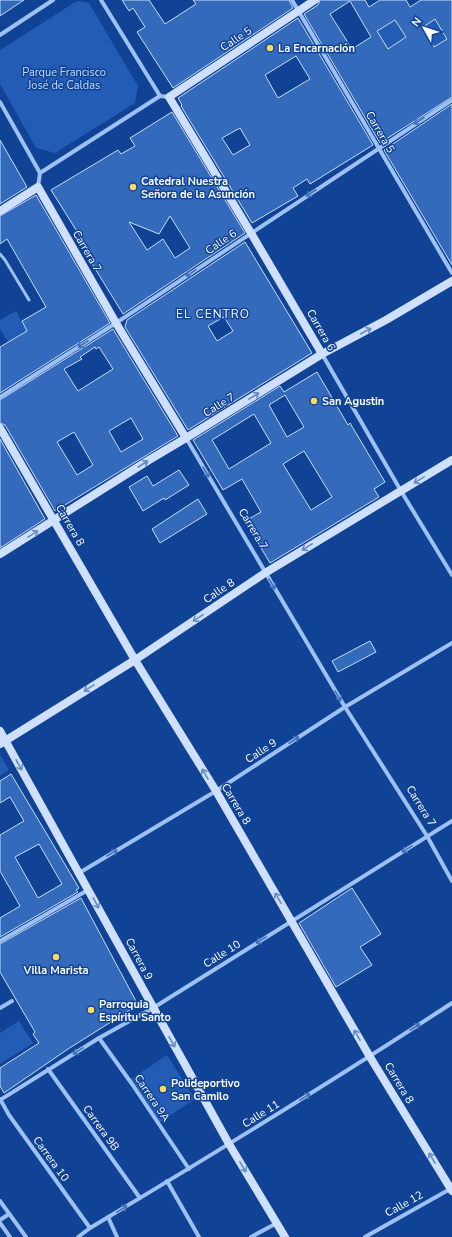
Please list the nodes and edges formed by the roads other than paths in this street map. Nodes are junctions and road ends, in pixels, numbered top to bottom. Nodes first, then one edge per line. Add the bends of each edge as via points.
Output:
1 (53, 0) edge
2 (101, 0) edge
3 (292, 0) edge
4 (316, 0) edge
5 (299, 11) junction
6 (0, 35) edge
7 (164, 96) junction
8 (452, 100) edge
9 (0, 102) edge
10 (379, 148) junction
11 (40, 173) junction
12 (38, 187) junction
13 (0, 211) edge
14 (251, 233) junction
15 (0, 254) edge
16 (452, 273) edge
17 (452, 280) edge
18 (30, 300) dead end
19 (116, 322) junction
20 (322, 354) junction
21 (0, 397) edge
22 (0, 428) edge
23 (186, 438) junction
24 (452, 460) edge
25 (401, 491) junction
26 (54, 521) junction
27 (0, 554) edge
28 (265, 572) junction
29 (452, 575) edge
30 (452, 643) edge
31 (135, 660) junction
32 (345, 707) junction
33 (0, 732) edge
34 (3, 742) edge
35 (216, 791) junction
36 (452, 821) edge
37 (427, 836) junction
38 (79, 873) junction
39 (452, 881) edge
40 (89, 890) junction
41 (292, 921) junction
42 (0, 941) edge
43 (12, 1001) dead end
44 (452, 1003) edge
45 (0, 1008) edge
46 (153, 1008) junction
47 (98, 1038) junction
48 (370, 1057) junction
49 (48, 1069) junction
50 (0, 1099) edge
51 (229, 1144) junction
52 (189, 1169) junction
53 (167, 1181) junction
54 (452, 1189) edge
55 (140, 1198) junction
56 (0, 1201) edge
57 (9, 1214) junction
58 (108, 1217) junction
59 (0, 1222) edge
60 (277, 1223) junction
61 (90, 1228) junction
62 (373, 1232) junction
63 (10, 1237) edge
64 (26, 1237) edge
65 (78, 1237) edge
66 (118, 1237) edge
67 (199, 1237) edge
68 (251, 1237) edge
69 (285, 1237) edge
70 (365, 1237) edge
71 (376, 1237) edge

1 - 6 street
2 - 7 street
3 - 5 street, Carrera 5
4 - 5 street, Calle 5
5 - 7 street, Calle 5
5 - 10 street, Carrera 5
7 - 11 street
7 - 14 street, Carrera 6
8 -> 10 street, Calle 6
9 - 11 street
10 -> 14 street, Calle 6
10 - 16 street, Carrera 5
11 - 12 street
12 - 13 street
12 - 19 street, Carrera 7
14 -> 19 street, Calle 6
14 - 20 street, Carrera 6
15 - 18 lane
20 -> 17 street, Calle 7 via 386,320
19 -> 21 street, Calle 6
19 - 23 street, Carrera 7
23 -> 20 street, Calle 7
20 - 25 street, Carrera 6
22 - 26 street, Carrera 8
26 -> 23 street, Calle 7
23 -> 28 street, Carrera 7
24 -> 25 street, Calle 8
25 -> 28 street, Calle 8
25 - 29 street, Carrera 6
27 -> 26 street, Calle 7
26 - 31 street, Carrera 8
28 -> 31 street, Calle 8
28 -> 32 street, Carrera 7
30 - 32 street, Calle 9
31 -> 34 street, Calle 8
35 -> 31 street, Carrera 8
35 -> 32 street, Calle 9
32 - 37 street, Carrera 7
33 - 34 street, Carrera 9
34 -> 38 street, Carrera 9
38 -> 35 street, Calle 9
41 -> 35 street, Carrera 8
36 - 37 street, Calle 10
37 - 39 street, Carrera 7
37 -> 41 street, Calle 10
38 - 40 street, Carrera 9
40 - 42 street
40 -> 46 street, Carrera 9
41 -> 46 street, Calle 10
48 -> 41 street, Carrera 8
43 - 45 street
48 -> 44 street, Calle 11
46 - 47 street, Calle 10
46 -> 51 street, Carrera 9
47 -> 49 street, Calle 10
47 - 52 street, Carrera 9A
51 -> 48 street, Calle 11
54 -> 48 street, Carrera 8
49 - 50 street, Calle 10
49 - 55 street, Carrera 9B
50 - 61 street, Carrera 10
51 - 52 street, Calle 11
51 -> 60 street, Carrera 9
52 - 53 street, Calle 11
53 - 55 street, Calle 11
53 - 67 street
54 - 62 street, Calle 12
58 -> 55 street, Calle 11
56 - 57 street
57 - 59 street
57 - 64 street
58 - 61 street, Calle 11
58 - 66 street
59 - 63 street
60 - 68 street
60 - 69 street, Carrera 9
61 - 65 street, Calle 11
62 - 70 street, Calle 12
62 - 71 street

